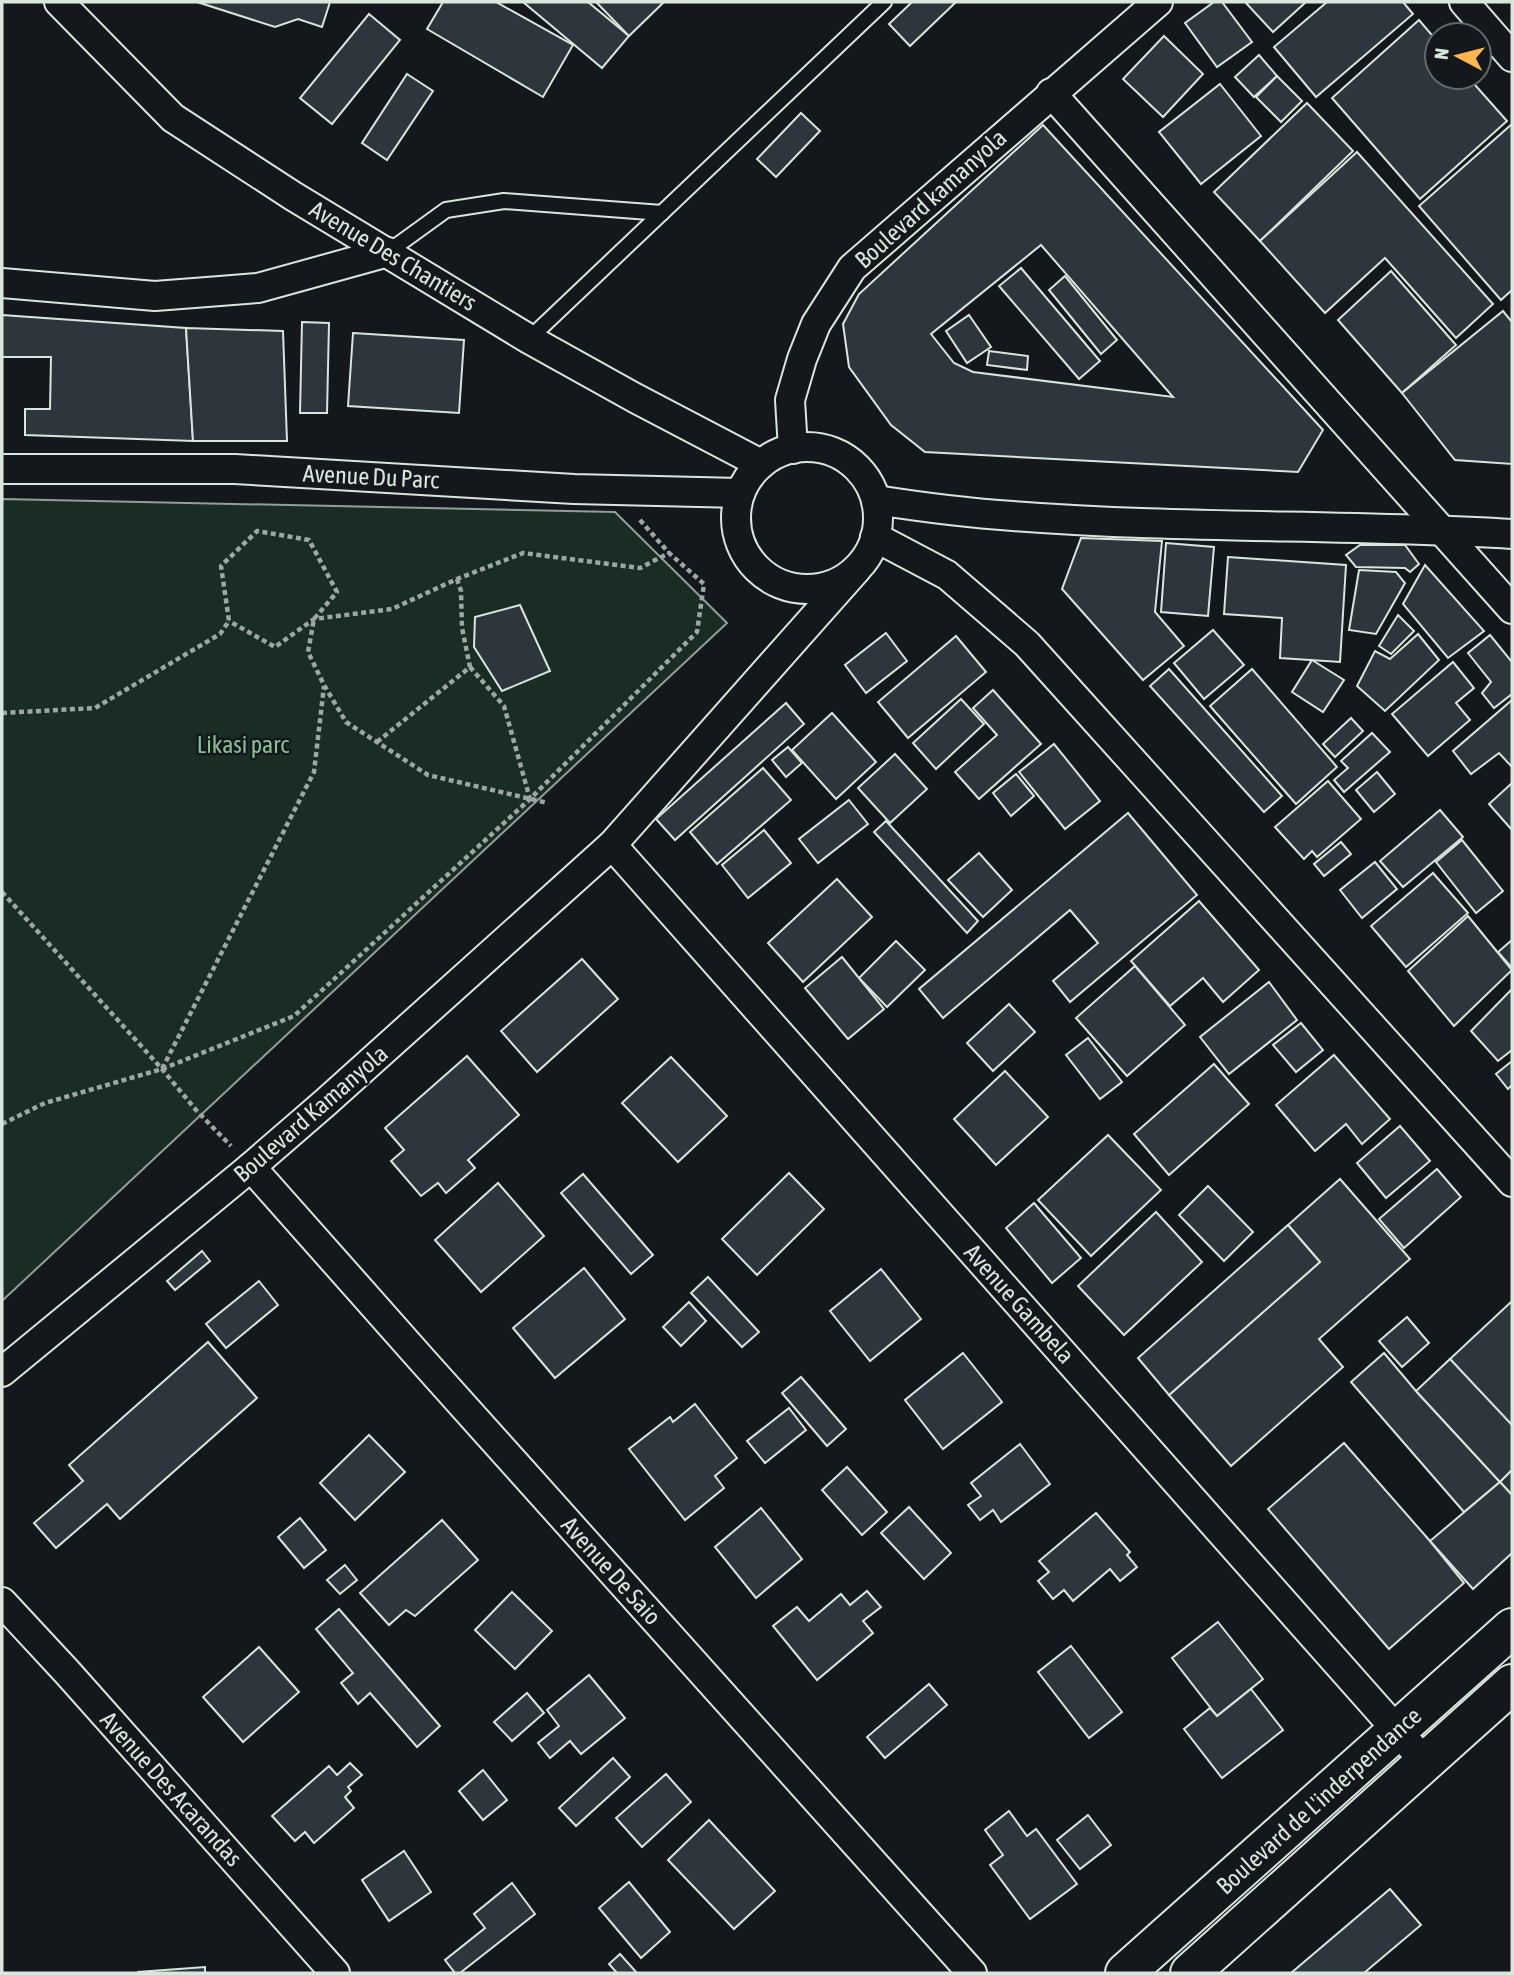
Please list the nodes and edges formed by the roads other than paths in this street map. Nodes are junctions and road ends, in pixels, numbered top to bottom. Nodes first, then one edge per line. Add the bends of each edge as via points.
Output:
1 (59, 2) edge
2 (884, 2) edge
3 (1158, 2) edge
4 (1464, 2) edge
5 (1512, 57) edge
6 (1051, 93) junction
7 (662, 213) junction
8 (387, 252) junction
9 (2, 284) edge
10 (529, 339) junction
11 (793, 449) junction
12 (761, 464) junction
13 (2, 469) edge
14 (740, 493) junction
15 (876, 500) junction
16 (1441, 529) junction
17 (1512, 534) edge
18 (875, 537) junction
19 (856, 569) junction
20 (1512, 609) edge
21 (612, 845) junction
22 (251, 1167) junction
23 (1512, 1182) edge
24 (2, 1372) edge
25 (4, 1604) edge
26 (1512, 1628) edge
27 (1512, 1684) edge
28 (1397, 1730) junction
29 (1425, 1762) junction
30 (335, 1973) edge
31 (972, 1973) edge
32 (1125, 1973) edge
33 (1190, 1973) edge

1 - 8 street, Avenue Des Chantiers via 173,118
2 - 7 lane
3 - 6 street, Boulevard kamanyola
4 - 5 street
6 - 11 street, Boulevard kamanyola via 852,268 816,324 802,359 790,400
6 - 16 street
7 - 8 lane via 504,201 446,210
7 - 10 lane
8 - 9 street via 258,288 220,292 155,296
8 - 10 street, Avenue Des Chantiers
10 - 12 street, Avenue Des Chantiers
11 - 12 street
11 - 15 street via 810,447 844,458 858,469
12 - 14 street
13 - 14 street, Avenue Du Parc via 235,469
14 - 19 street via 738,536 760,572 777,583 819,589
15 - 16 street via 1073,520
15 - 18 street
16 - 17 street
16 - 20 street
18 - 19 street
18 - 23 street via 947,575 1027,644
19 - 21 street, Boulevard Kamanyola
21 - 22 street, Boulevard Kamanyola
21 - 28 street, Avenue Gambela
22 - 24 street, Boulevard Kamanyola
22 - 31 street, Avenue De Saio
25 - 30 street, Avenue Des Acarandas
26 - 28 highway, Boulevard de L'inderpendance
27 - 29 highway, Boulevard de L'inderpendance
28 - 29 street, Avenue Gambela
28 - 32 highway, Boulevard de L'inderpendance
29 - 33 highway, Boulevard de L'inderpendance

